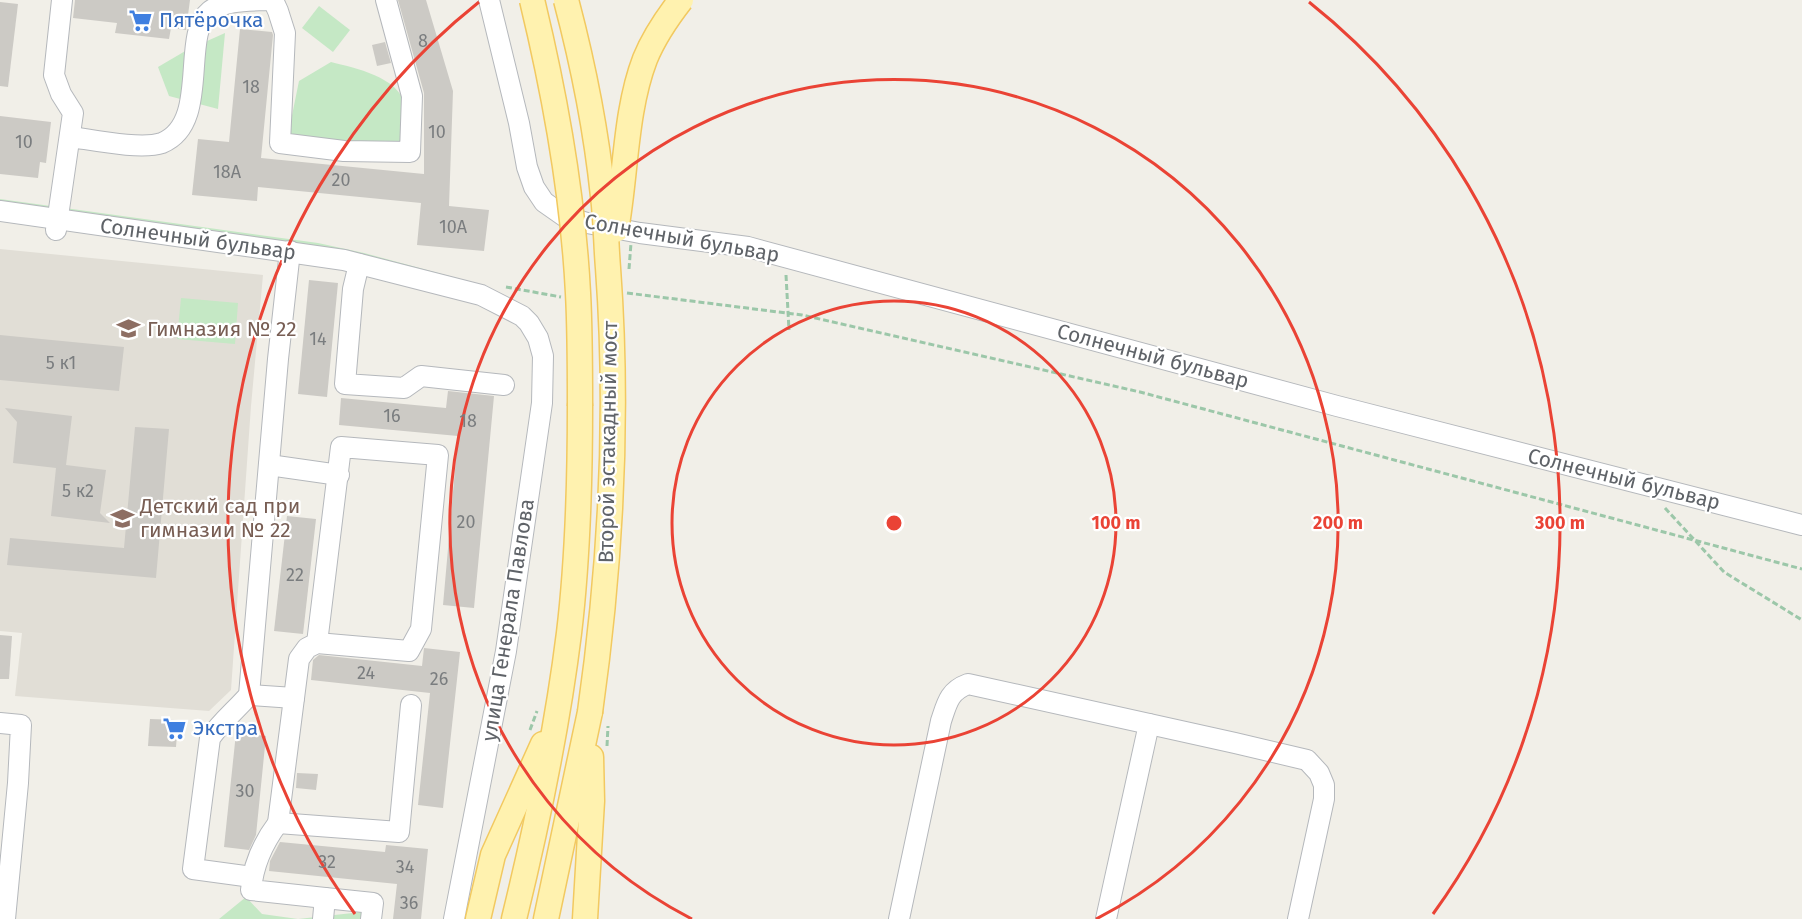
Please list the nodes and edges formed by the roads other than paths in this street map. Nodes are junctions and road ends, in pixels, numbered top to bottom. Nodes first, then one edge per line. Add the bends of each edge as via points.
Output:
1 (62, 0) edge
2 (268, 0) edge
3 (273, 0) edge
4 (386, 0) edge
5 (489, 0) edge
6 (532, 0) edge
7 (566, 0) edge
8 (681, 0) edge
9 (70, 137) junction
10 (0, 212) edge
11 (57, 225) junction
12 (290, 251) junction
13 (358, 264) junction
14 (608, 271) junction
15 (529, 323) joint
16 (504, 385) dead end
17 (269, 465) junction
18 (339, 475) junction
19 (1802, 525) edge
20 (317, 644) junction
21 (249, 695) junction
22 (294, 699) junction
23 (411, 705) dead end
24 (590, 712) junction
25 (557, 715) junction
26 (0, 723) edge
27 (1149, 723) junction
28 (9, 782) edge
29 (278, 823) junction
30 (252, 877) junction
31 (325, 898) junction
32 (4, 919) edge
33 (323, 919) edge
34 (371, 919) edge
35 (454, 919) edge
36 (478, 919) edge
37 (514, 919) edge
38 (546, 919) edge
39 (585, 919) edge
40 (899, 919) edge
41 (1106, 919) edge
42 (1298, 919) edge

1 - 9 street via 54,75 73,113
2 - 9 street via 222,5 209,12 200,26 189,111 180,129 163,142 144,146
3 - 4 street via 285,33 280,143 344,151 410,152 412,96
5 - 19 street, Солнечный бульвар via 527,167 544,202 564,216 640,233 748,247 1337,406
6 - 25 main road, Второй эстакадный мост, bridge via 561,146 578,291 579,500 569,630
7 - 14 main road, Второй эстакадный мост, bridge via 594,125
8 - 14 main road, bridge via 650,47 640,75
9 - 11 street
10 - 11 street, Солнечный бульвар
11 - 12 street, Солнечный бульвар
12 - 13 street, Солнечный бульвар
12 - 17 street
13 - 15 street, Солнечный бульвар via 481,295
13 - 16 street via 345,384 404,388 421,376
14 - 24 main road, Второй эстакадный мост, bridge via 612,495
15 - 35 street, улица Генерала Павлова via 543,356 542,403 506,651
17 - 18 street
17 - 21 street
18 - 20 street
18 - 20 street via 341,447 438,455 421,629 410,651
20 - 22 street via 307,648 298,659
21 - 22 street
21 - 30 street via 210,738 193,869
22 - 29 street
23 - 29 street via 399,832
24 - 38 main road, Второй эстакадный мост
24 - 39 main road via 592,801
25 - 36 main road via 493,855
25 - 37 main road, Второй эстакадный мост
26 - 28 street via 21,725
27 - 40 street via 980,685 958,688 941,721
27 - 41 street
27 - 42 street via 1307,760 1319,773 1324,799
28 - 32 street
29 - 30 street via 267,838
30 - 31 street via 252,890
31 - 33 street
31 - 34 street via 373,903

